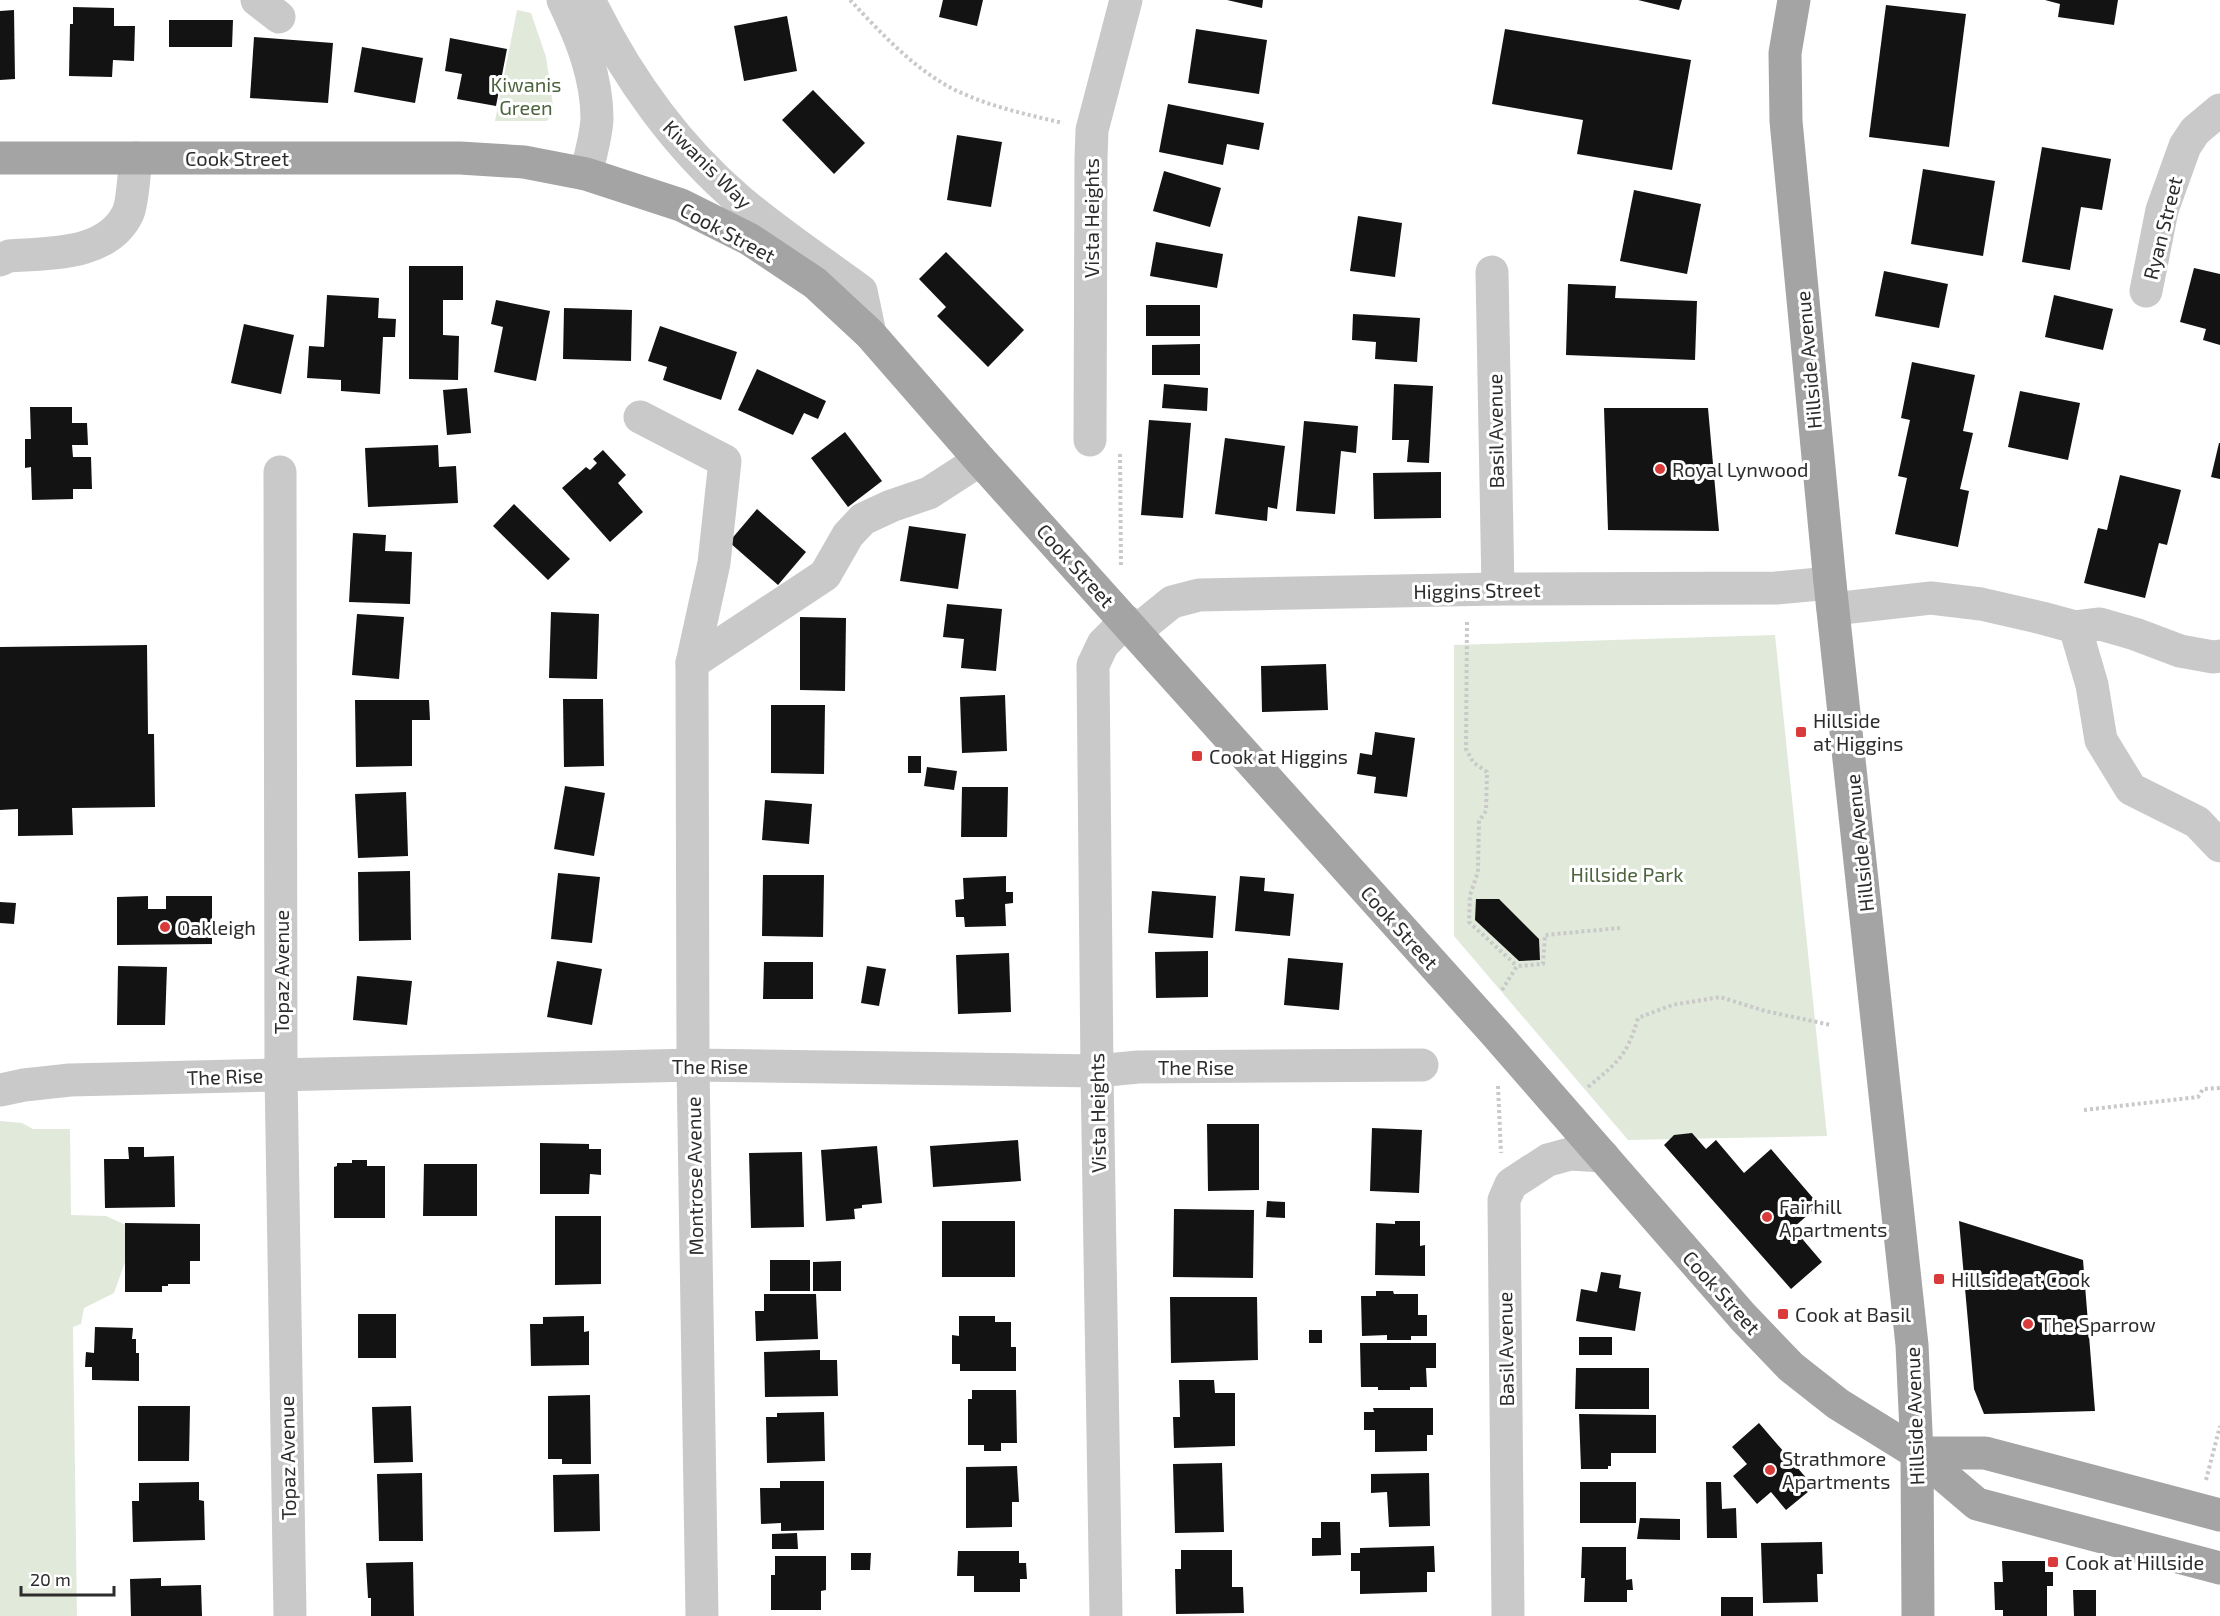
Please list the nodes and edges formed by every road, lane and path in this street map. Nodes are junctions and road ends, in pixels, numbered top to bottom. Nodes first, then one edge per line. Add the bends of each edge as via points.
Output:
1 (563, 0) edge
2 (586, 0) edge
3 (850, 0) edge
4 (1126, 0) edge
5 (1794, 0) edge
6 (2220, 110) edge
7 (1092, 130) junction
8 (0, 158) edge
9 (136, 158) junction
10 (586, 174) junction
11 (0, 260) edge
12 (1492, 272) dead end
13 (2146, 291) dead end
14 (870, 334) junction
15 (640, 417) dead end
16 (1105, 444) joint
17 (980, 460) junction
18 (280, 472) dead end
19 (1483, 589) junction
20 (1832, 596) junction
21 (1131, 627) junction
22 (2074, 627) junction
23 (2220, 656) edge
24 (692, 663) junction
25 (2220, 846) edge
26 (1620, 928) dead end
27 (1517, 966) junction
28 (1502, 990) dead end
29 (1831, 1025) dead end
30 (1496, 1034) junction
31 (693, 1065) junction
32 (1422, 1065) dead end
33 (1097, 1071) junction
34 (281, 1074) junction
35 (1588, 1087) dead end
36 (2220, 1088) edge
37 (0, 1090) edge
38 (2084, 1110) dead end
39 (1603, 1156) junction
40 (1504, 1200) junction
41 (2220, 1426) edge
42 (1917, 1453) junction
43 (2212, 1502) edge
44 (2220, 1568) edge
45 (290, 1616) edge
46 (702, 1616) edge
47 (1106, 1616) edge
48 (1508, 1616) edge
49 (1918, 1616) edge

1 - 10 street via 594,79 597,121
2 - 14 street, Kiwanis Way via 627,71 699,160 739,200 861,291
3 - 7 path via 893,44 962,93 1005,109
4 - 7 street, Vista Heights
5 - 20 main road, Hillside Avenue via 1785,54 1785,121
6 - 13 street, Ryan Street via 2195,131 2185,146 2162,210
7 - 16 street, Vista Heights
8 - 9 main road, Cook Street
9 - 10 main road, Cook Street via 460,158 524,162
9 - 11 street via 129,212 112,234 76,251
10 - 14 main road, Cook Street via 681,205 749,239 814,283
12 - 19 street, Basil Avenue
14 - 17 main road, Cook Street
15 - 24 street, Montrose Avenue via 725,461 714,563
16 - 21 path
17 - 21 main road, Cook Street
17 - 24 street via 929,493 863,519 848,535 825,575
18 - 34 street, Topaz Avenue
19 - 20 street, Higgins Street via 1776,588
19 - 21 street, Higgins Street via 1199,595 1172,602
19 - 27 path via 1466,749 1473,762 1487,772 1486,811 1479,821 1478,872 1470,895 1470,922
20 - 22 street, Higgins Street via 1931,598 1981,604
20 - 42 main road, Hillside Avenue via 1912,1345
21 - 30 main road, Cook Street
21 - 33 street, Vista Heights via 1103,644 1093,665
22 - 23 street, Higgins Street via 2100,624 2180,651
22 - 25 street via 2092,685 2101,740 2131,789 2197,822
24 - 31 street, Montrose Avenue
26 - 27 path via 1545,935 1544,964
27 - 28 path
29 - 35 path via 1720,997 1672,1005 1638,1018 1623,1055
30 - 39 main road, Cook Street
30 - 40 path
31 - 33 street, The Rise
31 - 34 street, The Rise
31 - 46 street, Montrose Avenue
32 - 33 street, The Rise via 1138,1067
33 - 47 street, Vista Heights
34 - 37 street, The Rise via 70,1080
34 - 45 street, Topaz Avenue
36 - 38 path via 2203,1089 2198,1097
39 - 40 street via 1570,1154 1548,1160 1512,1184
39 - 42 main road, Cook Street via 1791,1367 1838,1404
40 - 48 street, Basil Avenue
41 - 43 path
42 - 43 main road via 1985,1453
42 - 44 main road, Cook Street via 1977,1504
42 - 49 main road, Hillside Avenue

